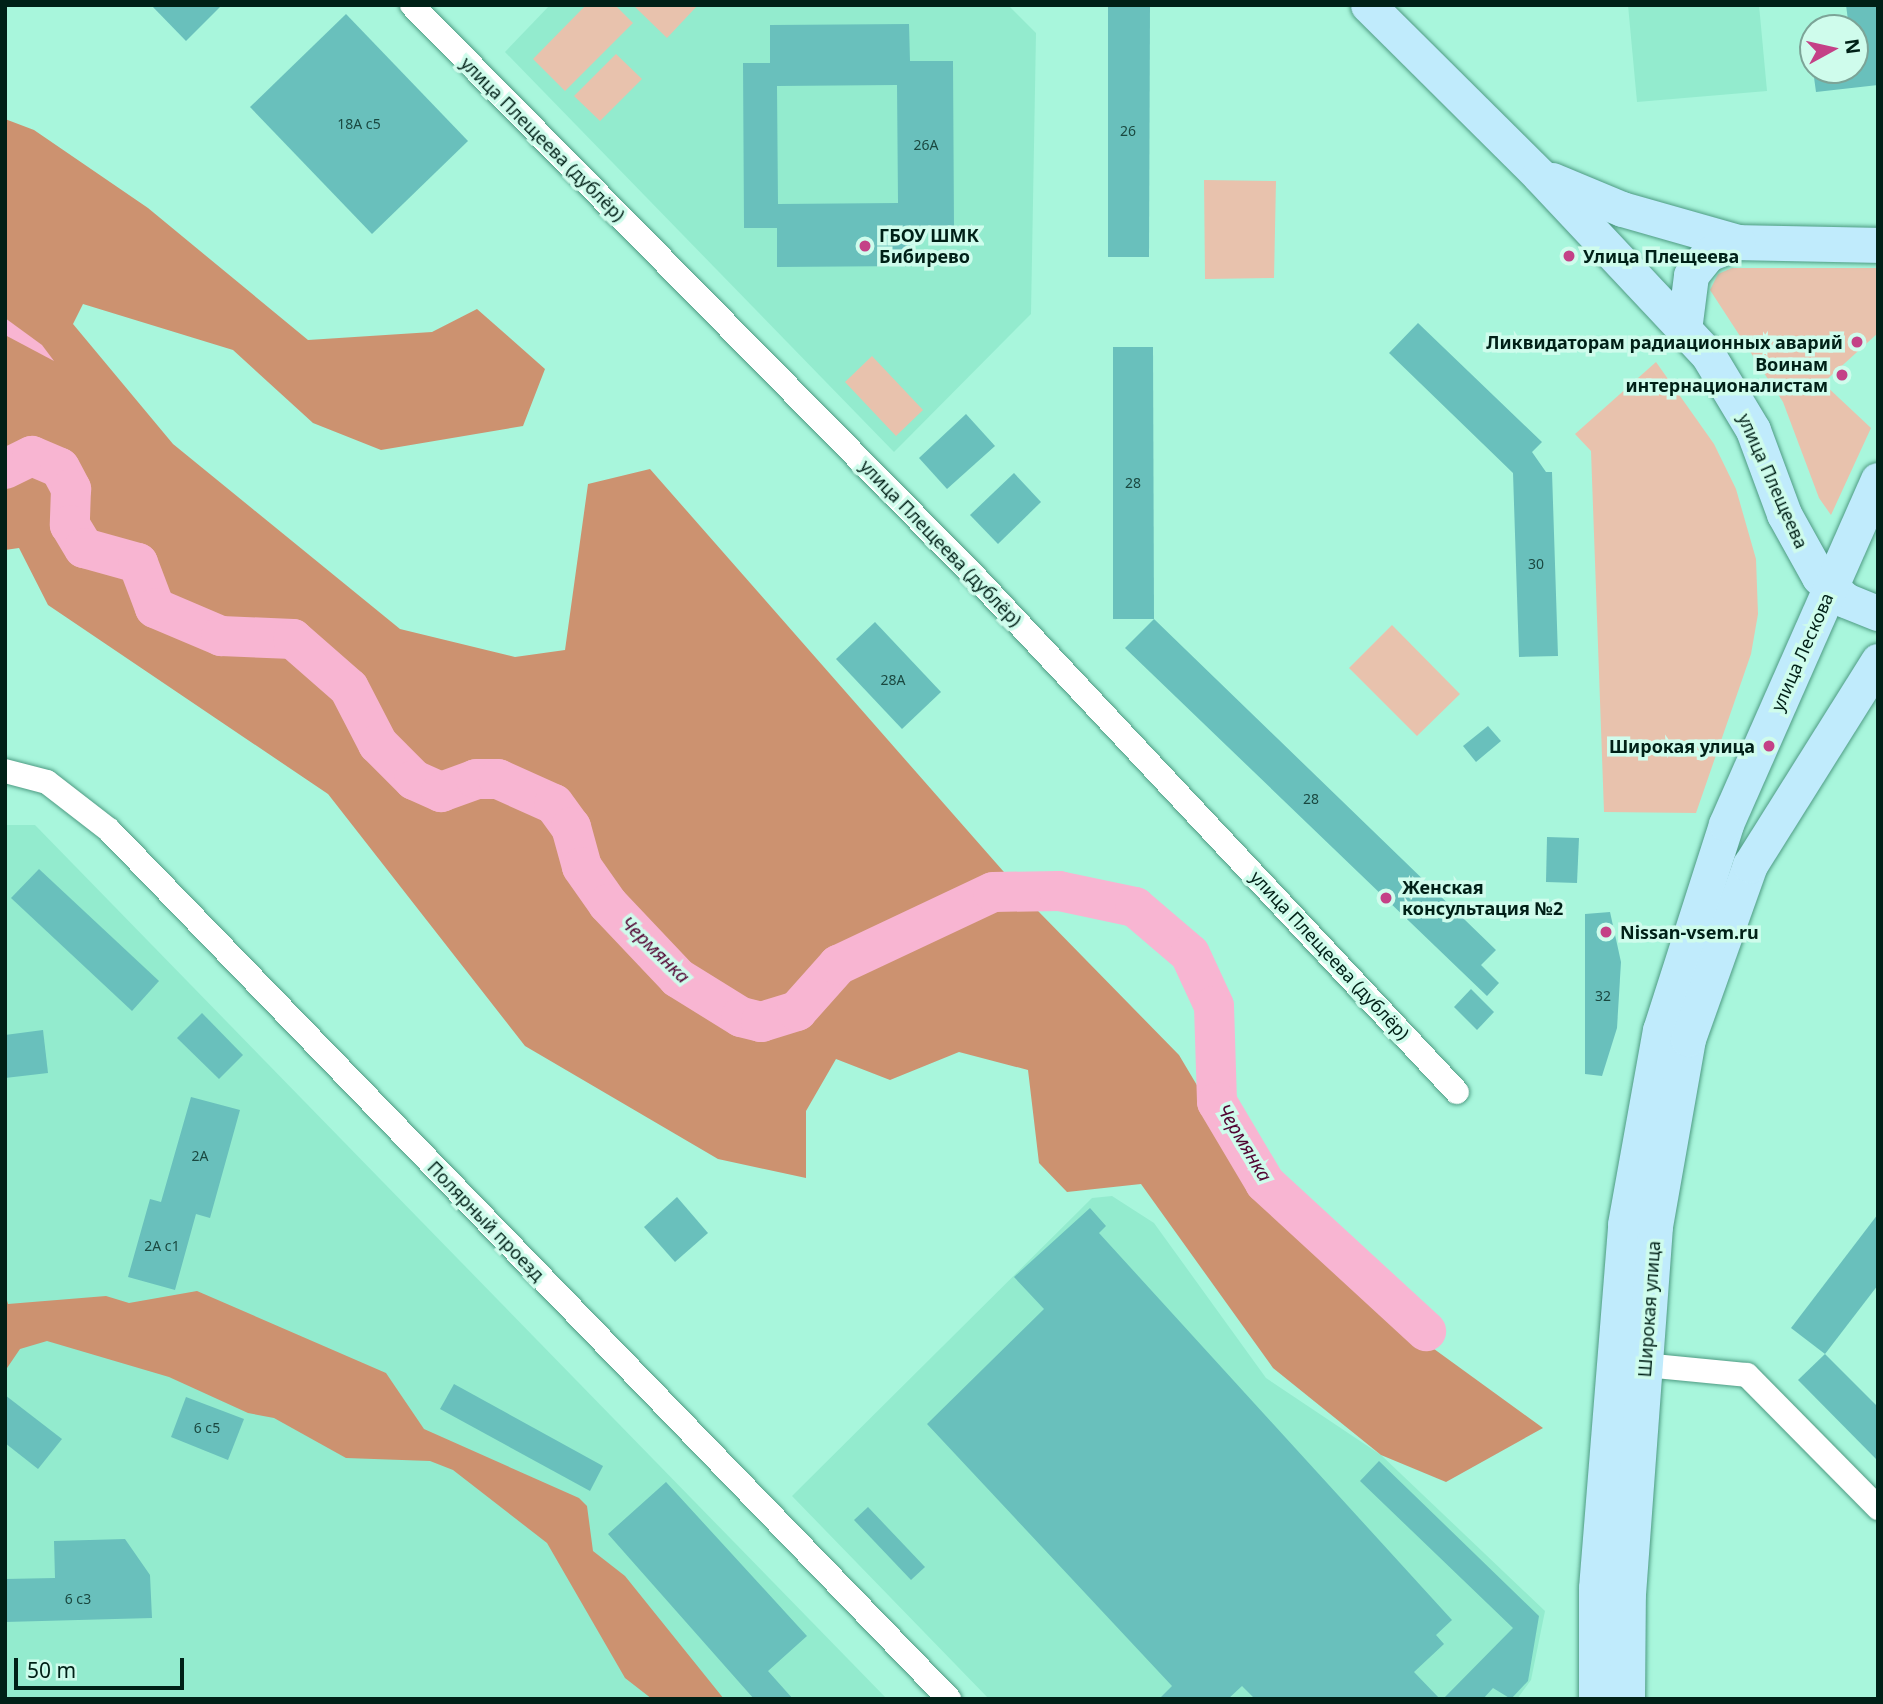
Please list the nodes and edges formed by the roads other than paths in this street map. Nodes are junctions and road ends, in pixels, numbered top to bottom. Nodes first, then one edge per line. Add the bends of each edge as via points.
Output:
1 (412, 5) edge
2 (1368, 5) edge
3 (1539, 175) junction
4 (1738, 242) junction
5 (1878, 245) edge
6 (1684, 330) junction
7 (1878, 480) edge
8 (1830, 589) junction
9 (1878, 613) edge
10 (1878, 661) edge
11 (5, 771) edge
12 (1726, 824) joint
13 (1457, 1092) dead end
14 (1645, 1365) junction
15 (1878, 1508) edge
16 (949, 1699) edge
17 (1596, 1699) edge
18 (1627, 1699) edge

1 - 13 street, улица Плещеева (дублёр) via 952,553
2 - 3 main road, улица Плещеева
3 - 4 main road, улица Плещеева via 1622,209
3 - 6 main road, улица Плещеева
4 - 5 main road, улица Плещеева
4 - 6 main road, улица Плещеева via 1708,254 1691,275
6 - 8 main road, улица Плещеева via 1707,355 1742,410 1784,514
7 - 8 main road, улица Лескова
8 - 9 main road
8 - 12 main road, улица Лескова
10 - 14 main road, Широкая улица via 1750,865 1688,1039 1655,1226
11 - 16 street, Полярный проезд via 47,782 109,830
12 - 17 main road, Широкая улица via 1690,922 1660,1030 1626,1211 1596,1588
14 - 15 street via 1747,1375
14 - 18 main road, Широкая улица via 1628,1594

